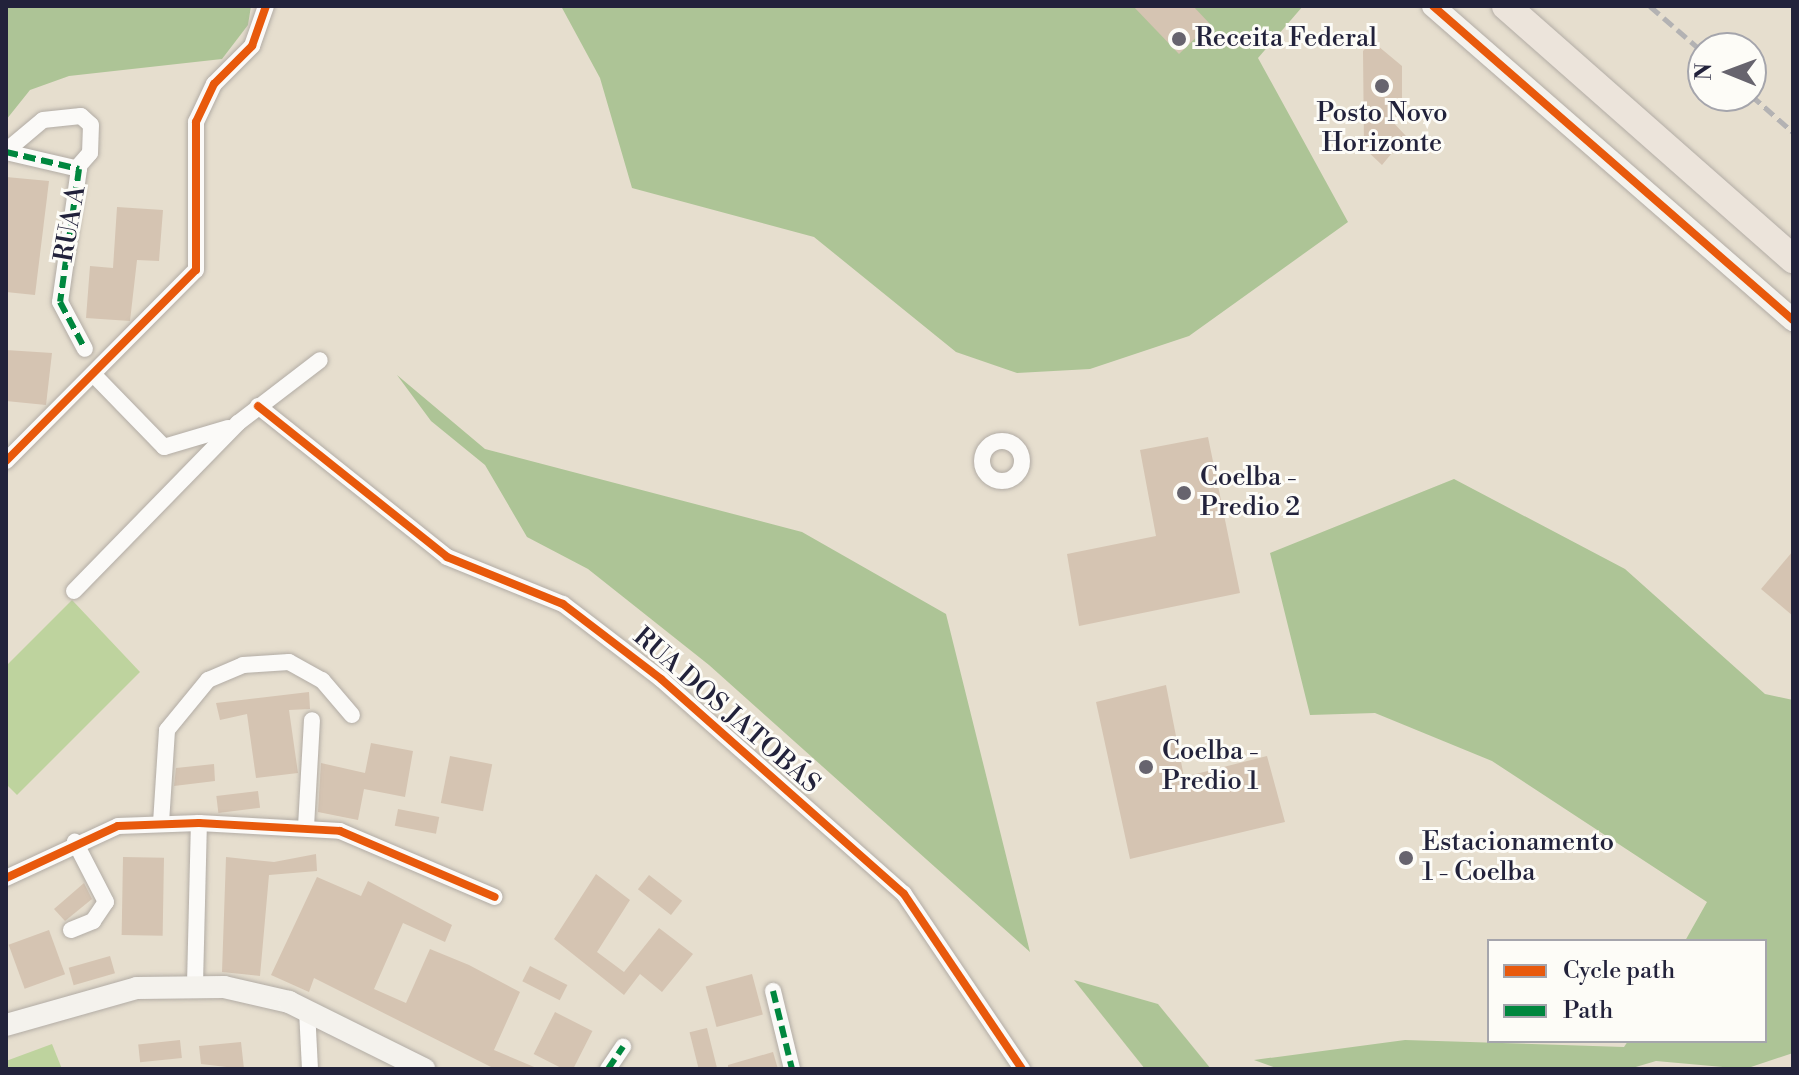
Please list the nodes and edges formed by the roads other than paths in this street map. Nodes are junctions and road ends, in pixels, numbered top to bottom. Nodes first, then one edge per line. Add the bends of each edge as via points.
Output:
1 (266, 6) edge
2 (1433, 6) edge
3 (1506, 6) edge
4 (6, 152) edge
5 (78, 167) junction
6 (1793, 259) edge
7 (1793, 320) edge
8 (85, 349) dead end
9 (320, 360) dead end
10 (95, 376) junction
11 (258, 406) junction
12 (238, 423) junction
13 (6, 461) edge
14 (74, 591) dead end
15 (352, 715) dead end
16 (312, 720) dead end
17 (161, 823) junction
18 (199, 823) junction
19 (306, 827) junction
20 (75, 842) junction
21 (6, 878) edge
22 (495, 897) dead end
23 (71, 930) dead end
24 (195, 984) junction
25 (773, 991) dead end
26 (307, 1010) junction
27 (6, 1025) edge
28 (623, 1047) dead end
29 (310, 1069) edge
30 (424, 1069) edge
31 (608, 1069) edge
32 (792, 1069) edge
33 (1022, 1069) edge

1 - 10 street via 252,46 214,84 196,122 196,270
2 - 7 main road
3 - 6 highway
4 - 5 street, RUA A
4 - 5 street via 43,120 81,116 91,125 90,153
5 - 8 street, RUA A via 60,302
9 - 11 street
10 - 12 street via 164,447
10 - 13 street
11 - 12 street
11 - 33 street, RUA DOS JATOBÁS via 447,557 563,604 661,679 904,894
12 - 14 street
15 - 17 street via 322,680 289,662 243,665 208,680 167,730
16 - 19 street
17 - 18 street
17 - 20 street via 118,826
18 - 19 street
18 - 24 street
19 - 22 street via 364,839
20 - 21 street
20 - 23 street via 106,902 93,921
24 - 26 main road via 270,995
24 - 27 main road via 117,992
25 - 32 street
26 - 29 street
26 - 30 main road
28 - 31 street

